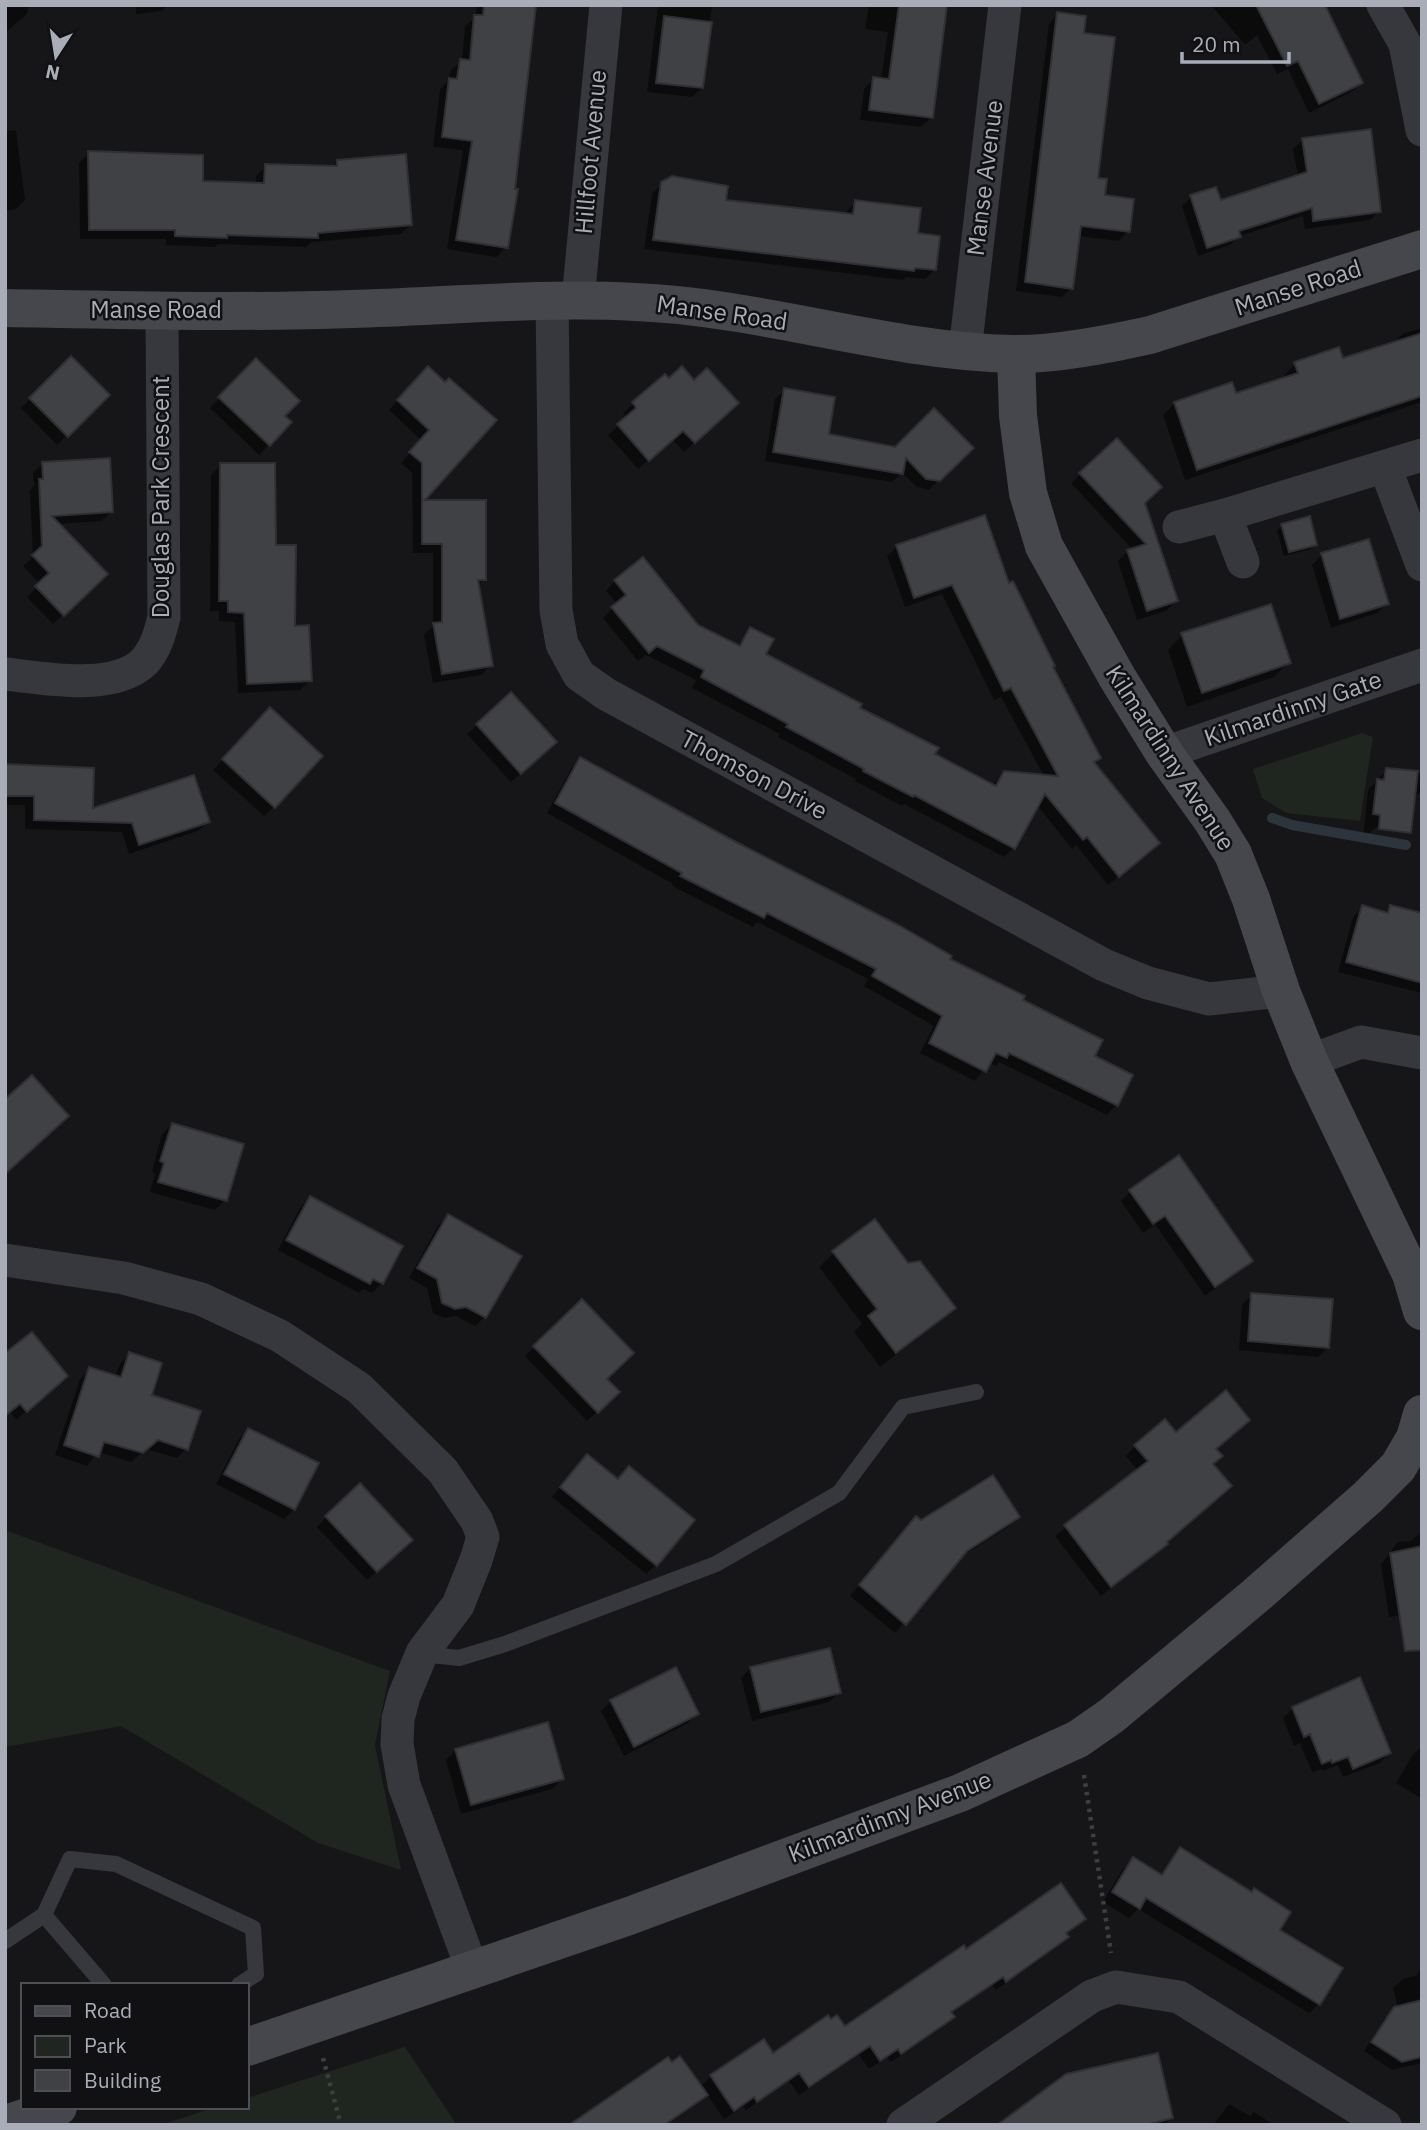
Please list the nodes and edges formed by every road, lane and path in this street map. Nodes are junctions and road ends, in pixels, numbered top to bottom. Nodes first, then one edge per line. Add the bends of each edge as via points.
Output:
1 (606, 5) edge
2 (1005, 5) edge
3 (1383, 5) edge
4 (1422, 130) edge
5 (1422, 249) edge
6 (565, 299) junction
7 (5, 307) edge
8 (162, 311) junction
9 (965, 351) junction
10 (1016, 354) junction
11 (1422, 455) edge
12 (1385, 467) junction
13 (1225, 515) junction
14 (1179, 527) dead end
15 (1243, 562) dead end
16 (1422, 565) edge
17 (1422, 665) edge
18 (5, 674) edge
19 (1164, 753) junction
20 (1281, 991) junction
21 (1422, 1053) edge
22 (1309, 1061) junction
23 (5, 1260) edge
24 (1422, 1311) edge
25 (976, 1392) dead end
26 (1422, 1414) edge
27 (422, 1653) junction
28 (1078, 1739) junction
29 (44, 1915) junction
30 (5, 1941) edge
31 (472, 1969) junction
32 (102, 1983) edge
33 (242, 1983) edge
34 (1116, 1986) junction
35 (314, 2025) junction
36 (248, 2047) edge
37 (52, 2109) edge
38 (5, 2124) edge
39 (341, 2125) edge
40 (904, 2125) edge
41 (1385, 2125) edge

1 - 6 street, Hillfoot Avenue
2 - 9 street, Manse Avenue
3 - 4 street via 1405,44
5 - 10 street, Manse Road via 1150,335 1105,345
6 - 8 street, Manse Road via 350,309
6 - 9 street, Manse Road via 701,307 906,345
6 - 20 street, Thomson Drive via 556,610 562,644 579,675 606,694 1104,965 1148,984 1209,999
7 - 8 street, Manse Road
8 - 18 street, Douglas Park Crescent via 164,617 158,641 143,663 117,677 87,682
9 - 10 street, Manse Road
10 - 19 street, Kilmardinny Avenue via 1028,493 1045,546
11 - 12 street
12 - 13 street
12 - 16 street
13 - 14 street
13 - 15 street
17 - 19 street, Kilmardinny Gate
19 - 20 street, Kilmardinny Avenue via 1233,854
20 - 22 street, Kilmardinny Avenue
21 - 22 street via 1361,1042
22 - 24 street, Kilmardinny Avenue via 1412,1274
23 - 27 street via 124,1278 201,1299 280,1336 359,1388 443,1471 483,1537 458,1605
25 - 27 lane via 903,1407 839,1493 716,1564 506,1644 459,1658
26 - 28 street, Kilmardinny Avenue via 1415,1438 1398,1466 1368,1497 1111,1717
27 - 31 street via 404,1696 397,1744 404,1785
28 - 31 street, Kilmardinny Avenue via 960,1793
28 - 34 path
29 - 30 lane
29 - 32 lane
29 - 33 lane via 71,1859 116,1864 253,1928 256,1974
31 - 35 street, Kilmardinny Avenue
34 - 40 street via 1092,1996
34 - 41 street via 1179,1997
35 - 36 street, Kilmardinny Avenue
35 - 39 path
37 - 38 street

